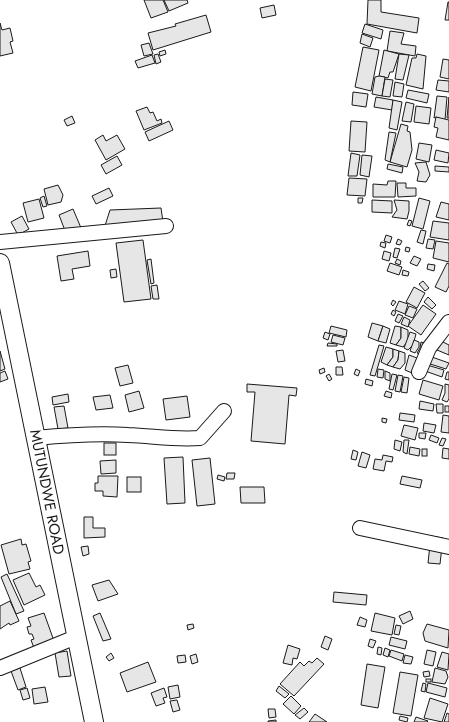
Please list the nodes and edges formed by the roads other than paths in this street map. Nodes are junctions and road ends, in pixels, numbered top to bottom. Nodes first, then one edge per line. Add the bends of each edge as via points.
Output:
1 (166, 226) dead end
2 (0, 242) edge
3 (0, 263) edge
4 (449, 322) edge
5 (419, 372) dead end
6 (224, 411) dead end
7 (36, 438) junction
8 (360, 528) dead end
9 (449, 547) edge
10 (76, 637) junction
11 (0, 668) edge
12 (94, 722) edge

1 - 2 street
3 - 7 main road, MUTUNDWE ROAD
4 - 5 street via 429,348
6 - 7 street via 200,438 174,440 86,434
7 - 10 main road, MUTUNDWE ROAD
8 - 9 street
10 - 11 street
10 - 12 main road, MUTUNDWE ROAD

